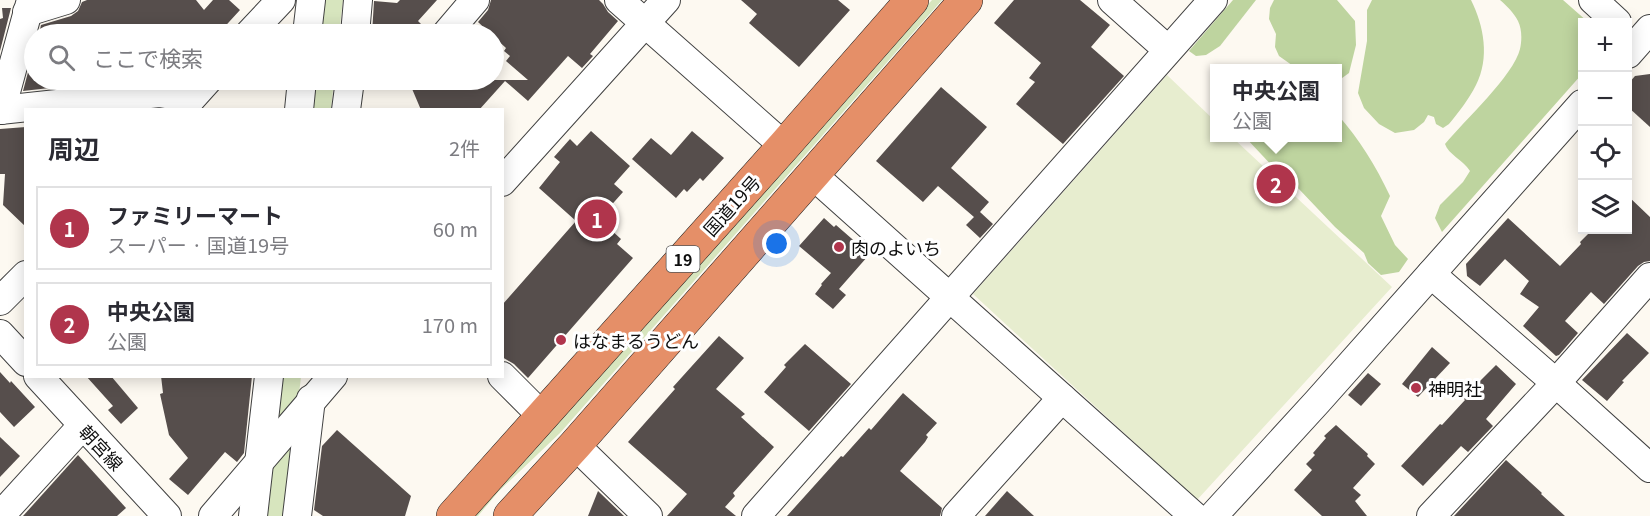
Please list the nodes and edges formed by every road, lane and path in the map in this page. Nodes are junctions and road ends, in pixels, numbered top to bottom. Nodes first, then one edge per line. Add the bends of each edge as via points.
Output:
1 (66, 0) edge
2 (311, 0) edge
3 (358, 0) edge
4 (476, 0) edge
5 (619, 0) edge
6 (666, 0) edge
7 (912, 0) edge
8 (966, 0) edge
9 (1112, 0) edge
10 (1212, 0) edge
11 (1593, 0) edge
12 (276, 2) edge
13 (29, 6) edge
14 (1613, 18) edge
15 (24, 24) edge
16 (257, 24) edge
17 (308, 24) edge
18 (356, 24) edge
19 (455, 24) edge
20 (645, 24) junction
21 (24, 25) edge
22 (1168, 50) junction
23 (301, 90) edge
24 (349, 90) edge
25 (193, 96) edge
26 (299, 108) edge
27 (346, 108) edge
28 (1578, 109) edge
29 (1, 110) edge
30 (784, 146) junction
31 (813, 175) junction
32 (504, 180) edge
33 (1431, 274) junction
34 (24, 276) edge
35 (1650, 277) edge
36 (949, 297) junction
37 (0, 301) edge
38 (0, 334) edge
39 (24, 360) edge
40 (40, 378) edge
41 (269, 378) edge
42 (330, 378) edge
43 (504, 378) edge
44 (1556, 382) junction
45 (312, 390) edge
46 (1062, 398) junction
47 (542, 416) junction
48 (82, 426) junction
49 (575, 445) junction
50 (260, 461) junction
51 (1650, 468) edge
52 (0, 516) edge
53 (167, 516) edge
54 (213, 516) edge
55 (253, 516) edge
56 (297, 516) edge
57 (453, 516) edge
58 (510, 516) edge
59 (648, 516) edge
60 (756, 516) edge
61 (956, 516) edge
62 (1194, 516) edge
63 (1213, 516) edge
64 (1431, 516) edge

1 - 13 street
2 - 17 street
3 - 18 street
4 - 19 street
5 - 20 street
6 - 20 street
7 - 30 highway, 国道19号 / 19
8 - 31 highway, 19
9 - 22 street
10 - 22 street
11 - 14 street
12 - 16 street
13 - 15 street
20 - 30 street
20 - 32 street
21 - 29 street
22 - 36 street
23 - 26 street
24 - 27 street
25 - 29 street via 159,93
28 - 33 street
30 - 47 highway, 国道19号 / 19
31 - 36 street
31 - 49 highway, 19
33 - 44 street
33 - 63 street
34 - 37 street
35 - 44 street
36 - 46 street
36 - 60 street
38 - 39 street
40 - 48 street, 朝宮線
41 - 50 street
42 - 45 street
43 - 47 street
44 - 51 street
44 - 64 street
45 - 50 street
45 - 56 street
46 - 61 street
46 - 62 street
47 - 57 highway, 国道19号 / 19
48 - 52 street
48 - 53 street, 朝宮線
49 - 58 highway, 19
49 - 59 street
50 - 54 street
50 - 55 street

